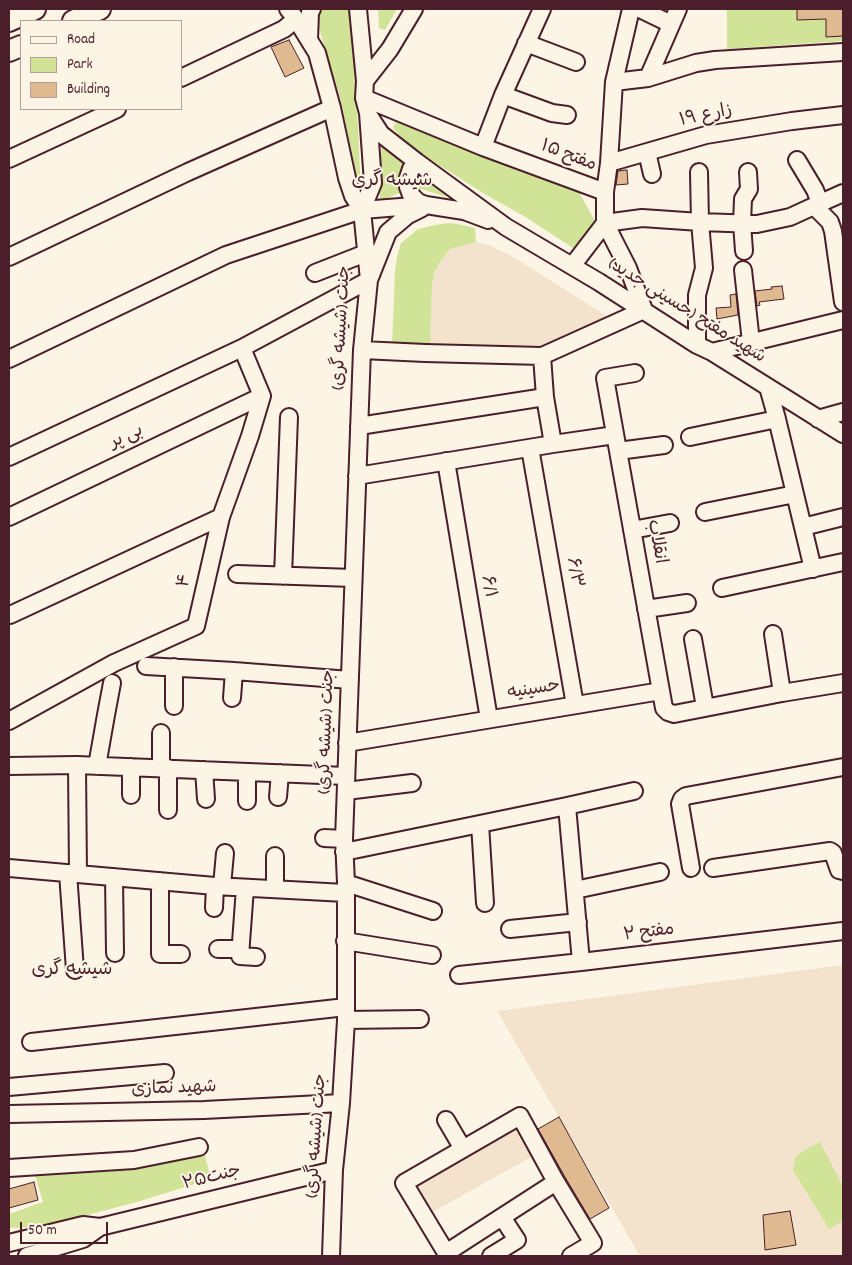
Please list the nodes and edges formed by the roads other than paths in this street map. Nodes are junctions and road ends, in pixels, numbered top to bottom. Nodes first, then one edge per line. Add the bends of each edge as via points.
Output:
1 (35, 9) edge
2 (100, 9) edge
3 (312, 9) edge
4 (414, 9) edge
5 (542, 9) edge
6 (631, 9) edge
7 (640, 9) edge
8 (358, 11) edge
9 (292, 14) edge
10 (675, 16) edge
11 (75, 20) edge
12 (9, 21) edge
13 (309, 40) junction
14 (526, 44) junction
15 (843, 52) edge
16 (576, 62) dead end
17 (182, 78) edge
18 (648, 78) junction
19 (365, 81) junction
20 (614, 82) junction
21 (503, 95) junction
22 (366, 106) junction
23 (332, 108) junction
24 (115, 110) edge
25 (567, 115) dead end
26 (843, 115) edge
27 (483, 147) junction
28 (647, 152) junction
29 (9, 159) edge
30 (797, 160) dead end
31 (417, 162) junction
32 (609, 163) junction
33 (699, 172) dead end
34 (748, 172) dead end
35 (652, 174) dead end
36 (605, 192) junction
37 (843, 193) edge
38 (817, 204) junction
39 (426, 205) junction
40 (362, 210) junction
41 (700, 222) junction
42 (605, 223) junction
43 (742, 223) junction
44 (506, 227) junction
45 (744, 251) dead end
46 (366, 253) junction
47 (9, 257) edge
48 (572, 266) junction
49 (743, 270) dead end
50 (315, 273) dead end
51 (369, 280) junction
52 (843, 302) edge
53 (644, 310) junction
54 (843, 320) edge
55 (751, 342) junction
56 (242, 348) junction
57 (704, 348) junction
58 (362, 350) junction
59 (542, 356) junction
60 (9, 359) edge
61 (635, 373) dead end
62 (768, 387) junction
63 (262, 396) junction
64 (545, 397) junction
65 (843, 412) edge
66 (289, 416) dead end
67 (777, 418) junction
68 (818, 418) junction
69 (359, 426) junction
70 (843, 434) edge
71 (615, 435) junction
72 (690, 437) dead end
73 (553, 444) junction
74 (664, 444) dead end
75 (530, 448) junction
76 (618, 451) junction
77 (9, 457) edge
78 (446, 461) junction
79 (357, 476) junction
80 (795, 494) junction
81 (705, 512) dead end
82 (9, 516) edge
83 (221, 517) junction
84 (843, 517) edge
85 (670, 523) dead end
86 (802, 527) junction
87 (632, 530) junction
88 (843, 562) edge
89 (812, 569) junction
90 (237, 574) dead end
91 (283, 576) junction
92 (353, 578) junction
93 (722, 588) dead end
94 (687, 602) dead end
95 (646, 609) junction
96 (10, 615) edge
97 (772, 634) dead end
98 (693, 640) dead end
99 (146, 666) dead end
100 (174, 667) junction
101 (234, 671) junction
102 (350, 680) junction
103 (112, 683) dead end
104 (843, 683) edge
105 (661, 691) junction
106 (782, 693) junction
107 (232, 698) dead end
108 (575, 705) junction
109 (174, 706) dead end
110 (705, 707) junction
111 (489, 719) junction
112 (9, 721) edge
113 (161, 733) dead end
114 (347, 743) junction
115 (77, 765) junction
116 (9, 766) edge
117 (97, 766) junction
118 (131, 767) junction
119 (843, 767) edge
120 (165, 768) junction
121 (204, 770) junction
122 (247, 772) junction
123 (280, 773) junction
124 (412, 782) dead end
125 (346, 784) junction
126 (634, 790) dead end
127 (131, 795) dead end
128 (278, 797) dead end
129 (206, 799) dead end
130 (247, 801) dead end
131 (567, 806) junction
132 (168, 810) dead end
133 (480, 824) junction
134 (324, 838) dead end
135 (344, 845) junction
136 (225, 853) dead end
137 (275, 856) dead end
138 (9, 868) edge
139 (691, 868) dead end
140 (713, 868) dead end
141 (660, 872) dead end
142 (843, 872) edge
143 (73, 874) junction
144 (114, 877) junction
145 (160, 881) junction
146 (219, 886) junction
147 (245, 888) junction
148 (346, 888) junction
149 (275, 889) junction
150 (575, 890) junction
151 (485, 903) dead end
152 (214, 908) dead end
153 (433, 911) dead end
154 (578, 922) junction
155 (510, 929) dead end
156 (843, 932) edge
157 (345, 941) junction
158 (218, 949) dead end
159 (240, 949) junction
160 (115, 953) dead end
161 (181, 954) dead end
162 (432, 955) dead end
163 (256, 957) dead end
164 (581, 962) junction
165 (74, 970) dead end
166 (459, 975) dead end
167 (346, 1014) junction
168 (420, 1019) dead end
169 (31, 1042) dead end
170 (165, 1074) dead end
171 (9, 1087) edge
172 (340, 1103) junction
173 (9, 1114) edge
174 (446, 1120) dead end
175 (199, 1147) dead end
176 (463, 1149) junction
177 (9, 1168) edge
178 (334, 1170) junction
179 (556, 1182) junction
180 (502, 1217) junction
181 (100, 1227) junction
182 (9, 1243) edge
183 (593, 1250) edge
184 (447, 1254) edge
185 (27, 1256) edge
186 (331, 1256) edge
187 (491, 1256) edge
188 (571, 1256) edge

1 - 12 main road
2 - 11 main road
3 - 13 street
4 - 19 street via 390,49
5 - 14 street
6 - 20 street
7 - 10 street
8 - 19 street
9 - 13 street
9 - 17 street via 284,29
10 - 18 street
13 - 23 street via 317,54
14 - 16 street
14 - 21 street
15 - 18 street via 715,60
18 - 20 street
19 - 22 street
20 - 32 street
21 - 25 street via 552,113
21 - 27 street
22 - 27 street, مفتح ۱۵
22 - 31 street via 381,134
22 - 40 street via 373,184
23 - 40 street via 347,178
23 - 47 street
24 - 29 street
26 - 28 street, ۱۹ زارع via 706,135
27 - 36 street, مفتح ۱۵
28 - 32 street, ۱۹ زارع
28 - 35 street
30 - 38 street via 815,190
31 - 39 street via 411,169 408,187 418,202
31 - 44 street
32 - 36 street
33 - 41 street
34 - 43 street via 749,189 743,198
36 - 42 street, مفتح ۱۵
37 - 38 street
38 - 43 street via 790,218 757,224
38 - 52 street via 833,231
39 - 40 street
39 - 44 street via 464,211
39 - 51 street via 388,232
40 - 46 street, جنت (شیشه گری)
40 - 60 street via 226,254
41 - 42 street via 642,218
41 - 43 street
41 - 57 street via 704,268 697,295
42 - 48 street
42 - 53 street, مفتح ۱۵ via 628,268
43 - 45 street
44 - 48 street, شهید مفتح (حسینی جدید)
46 - 50 street
46 - 51 street, جنت (شیشه گری)
48 - 53 street, شهید مفتح (حسینی جدید)
49 - 55 street
51 - 56 street
51 - 58 street, جنت (شیشه گری)
53 - 57 street, شهید مفتح (حسینی جدید)
53 - 59 street
54 - 55 street
55 - 57 street
56 - 63 street
56 - 77 street
57 - 62 street, شهید مفتح (حسینی جدید)
58 - 59 street
58 - 69 street, جنت (شیشه گری)
59 - 64 street
61 - 71 street, انقلاب via 605,378
62 - 67 street
62 - 68 street, شهید مفتح (حسینی جدید)
63 - 82 street, بی پر
63 - 83 street, ۴
64 - 69 street
64 - 73 street
65 - 68 street
66 - 91 street
67 - 72 street
67 - 80 street
68 - 70 street, شهید مفتح (حسینی جدید)
69 - 79 street, جنت (شیشه گری)
71 - 73 street
71 - 76 street, انقلاب
73 - 75 street
74 - 76 street
75 - 78 street
75 - 108 street, ۶/۳
76 - 87 street, انقلاب
78 - 79 street
78 - 111 street, ۶/۱
79 - 92 street, جنت (شیشه گری)
80 - 81 street
80 - 86 street
83 - 96 street
83 - 112 street, ۴ via 196,626 114,664
84 - 86 street
85 - 87 street
86 - 89 street
87 - 95 street, انقلاب
88 - 89 street
89 - 93 street
90 - 91 street
91 - 92 street
92 - 102 street, جنت (شیشه گری)
94 - 95 street
95 - 105 street, انقلاب
97 - 106 street
98 - 110 street
99 - 100 street
100 - 101 street
100 - 109 street
101 - 102 street
101 - 107 street
102 - 114 street, جنت (شیشه گری)
103 - 117 street
104 - 106 street
105 - 108 street, حسینیه
105 - 110 street, انقلاب via 664,708 668,712 674,714
106 - 110 street
108 - 111 street, حسینیه
111 - 114 street, حسینیه
113 - 120 street
114 - 125 street, جنت (شیشه گری)
115 - 116 street
115 - 117 street
115 - 143 street
117 - 118 street
118 - 120 street
118 - 127 street
119 - 139 street via 686,796 680,804
120 - 121 street
120 - 132 street
121 - 122 street
121 - 129 street
122 - 123 street
122 - 130 street
123 - 125 street
123 - 128 street
124 - 125 street
125 - 135 street, جنت (شیشه گری)
126 - 131 street
131 - 133 street
131 - 150 street
133 - 135 street via 416,837
133 - 151 street
134 - 135 street
135 - 148 street, جنت (شیشه گری)
136 - 146 street
137 - 149 street
138 - 143 street
140 - 142 street via 830,851
141 - 150 street
143 - 144 street
143 - 165 street
144 - 145 street
144 - 160 street
145 - 146 street
145 - 161 street via 160,954
146 - 147 street
146 - 152 street
147 - 149 street
147 - 159 street
148 - 149 street
148 - 153 street
148 - 157 street, جنت (شیشه گری)
150 - 154 street
154 - 155 street
154 - 164 street
156 - 164 street, مفتح ۲
157 - 162 street
157 - 167 street, جنت (شیشه گری)
158 - 159 street
159 - 163 street via 240,956
164 - 166 street, مفتح ۲
167 - 168 street
167 - 169 street via 226,1020
167 - 172 street, جنت (شیشه گری)
170 - 171 street
172 - 173 street, شهید نمازی
172 - 178 street, جنت (شیشه گری)
174 - 176 street
175 - 177 street via 134,1160
176 - 179 street via 520,1116
176 - 184 street via 404,1183
178 - 181 street, جنت۲۵
178 - 186 street, جنت (شیشه گری)
179 - 180 street
179 - 183 street
180 - 184 street
180 - 187 street via 518,1240
181 - 182 street via 83,1225
181 - 185 street via 83,1239
183 - 188 street

